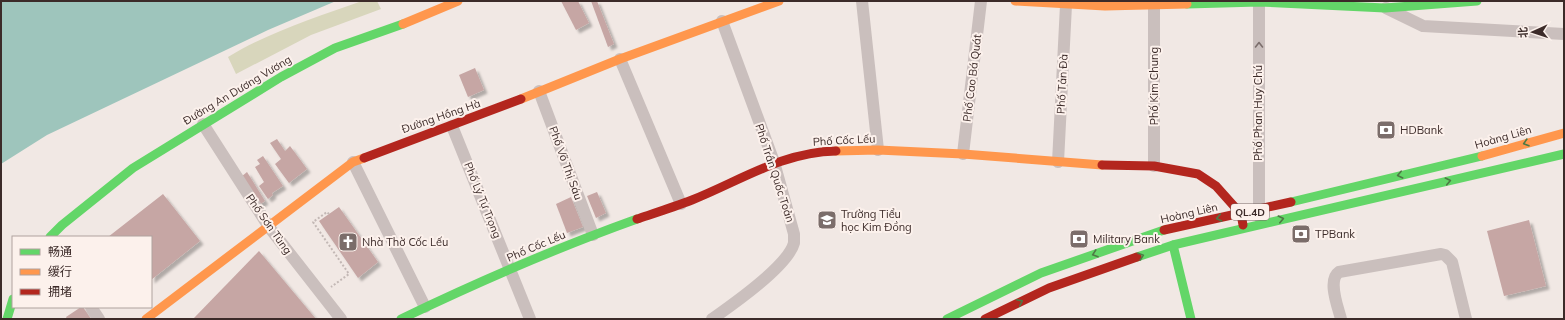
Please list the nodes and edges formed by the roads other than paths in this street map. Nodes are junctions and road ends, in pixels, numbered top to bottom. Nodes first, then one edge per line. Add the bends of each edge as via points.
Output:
1 (458, 1) edge
2 (779, 1) edge
3 (862, 1) edge
4 (981, 1) edge
5 (1015, 1) edge
6 (1259, 1) edge
7 (1477, 1) edge
8 (1066, 5) junction
9 (1154, 6) junction
10 (1385, 8) junction
11 (722, 21) junction
12 (1564, 34) edge
13 (620, 59) junction
14 (539, 91) junction
15 (203, 124) junction
16 (452, 126) junction
17 (1564, 133) edge
18 (1541, 139) junction
19 (878, 150) junction
20 (963, 154) junction
21 (1564, 154) edge
22 (1545, 158) junction
23 (353, 162) junction
24 (774, 162) junction
25 (1058, 162) junction
26 (1154, 166) junction
27 (681, 204) junction
28 (1258, 210) junction
29 (1241, 214) junction
30 (1260, 224) junction
31 (269, 227) junction
32 (1169, 228) junction
33 (1243, 228) junction
34 (593, 235) junction
35 (51, 236) edge
36 (1173, 245) junction
37 (511, 269) junction
38 (12, 302) edge
39 (425, 307) junction
40 (92, 308) edge
41 (7, 319) edge
42 (99, 319) edge
43 (146, 319) edge
44 (341, 319) edge
45 (401, 319) edge
46 (530, 319) edge
47 (712, 319) edge
48 (947, 319) edge
49 (985, 319) edge
50 (1191, 319) edge
51 (1341, 319) edge
52 (1466, 319) edge

1 - 15 street, Đường An Dương Vương via 335,48
2 - 11 street, Đường Hồng Hà
3 - 19 street
4 - 20 street, Phố Cao Bá Quát
5 - 8 street
6 - 9 street
6 - 10 street
28 -> 6 street, Phố Phan Huy Chú
7 - 10 street
8 - 9 street
8 - 25 street, Phố Tản Đà
9 - 26 street, Phố Kim Chung
10 - 12 street via 1422,26
11 - 13 street, Đường Hồng Hà
11 - 24 street, Phố Trần Quốc Toản
13 - 14 street, Đường Hồng Hà
13 - 27 street
14 - 16 street, Đường Hồng Hà
14 - 34 street, Phố Võ Thị Sáu
15 - 31 street, Phố Sơn Tùng
15 - 35 street, Đường An Dương Vương via 133,168
16 - 23 street, Đường Hồng Hà
16 - 37 street, Phố Lý Tự Trọng
17 - 18 street, Hoàng Liên / QL.4D
18 - 22 street
18 -> 28 street, Hoàng Liên / QL.4D via 1492,154
19 - 20 street, Phố Cốc Lếu
19 - 24 street, Phố Cốc Lếu via 822,151
20 - 25 street, Phố Cốc Lếu
21 - 22 street, QL.4D
30 -> 22 street, QL.4D
23 - 31 street, Đường Hồng Hà
23 - 39 street
24 - 27 street, Phố Cốc Lếu
24 - 47 street, Phố Trần Quốc Toản via 791,220 794,244 780,263 744,296
25 - 26 street, Phố Cốc Lếu
26 - 29 street, Phố Cốc Lếu via 1198,174 1216,186
27 - 34 street, Phố Cốc Lếu
28 - 29 street, Hoàng Liên / QL.4D
28 - 30 street, Phố Phan Huy Chú
29 -> 32 street, Hoàng Liên / QL.4D
29 - 33 street
30 - 33 street, QL.4D
31 - 43 street, Đường Hồng Hà
31 - 44 street, Phố Sơn Tùng
32 - 36 street
32 -> 48 street, Hoàng Liên / QL.4D via 1041,273
33 - 36 street, QL.4D
34 - 37 street, Phố Cốc Lếu
49 -> 36 street, QL.4D via 1049,288
36 - 50 street
37 - 39 street, Phố Cốc Lếu
37 - 46 street, Phố Lý Tự Trọng
38 - 41 street
39 - 45 street, Phố Cốc Lếu
40 - 42 street
51 - 52 street via 1333,282 1339,272 1441,254 1452,262

